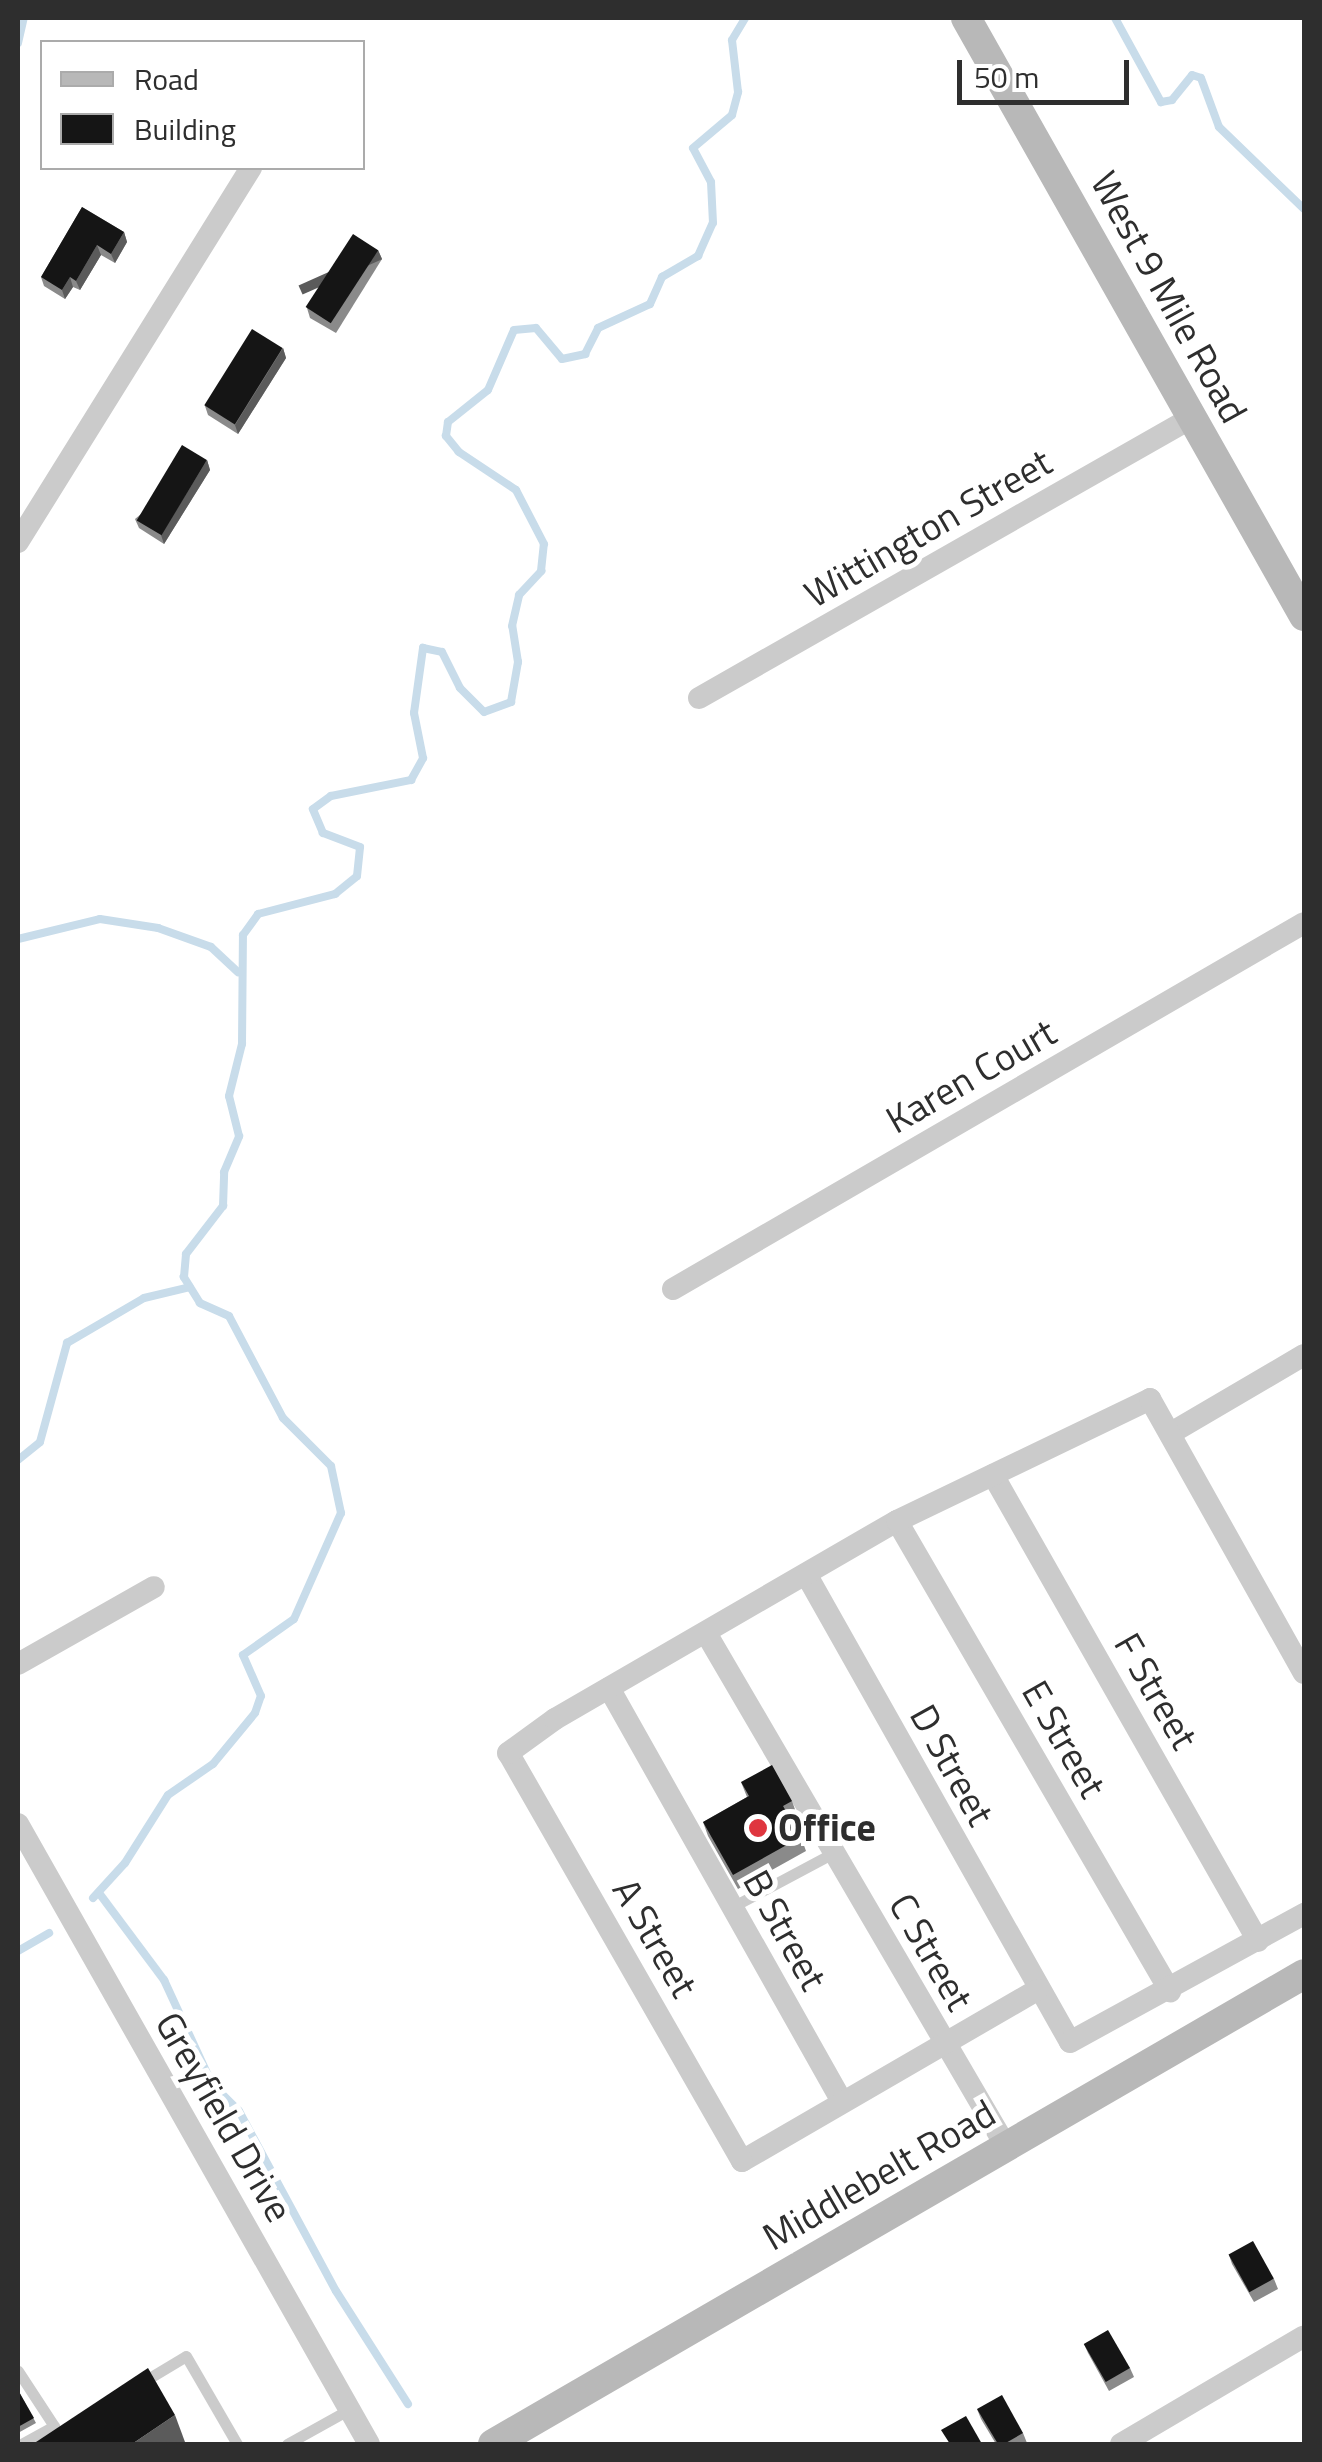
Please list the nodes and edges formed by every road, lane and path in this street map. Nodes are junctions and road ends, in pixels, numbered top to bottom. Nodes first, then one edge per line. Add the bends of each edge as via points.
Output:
1 (966, 18) edge
2 (251, 170) edge
3 (1191, 418) junction
4 (18, 542) edge
5 (1304, 616) edge
6 (699, 698) dead end
7 (1304, 923) edge
8 (673, 1290) dead end
9 (1304, 1355) edge
10 (1171, 1432) junction
11 (992, 1476) junction
12 (897, 1521) junction
13 (806, 1574) junction
14 (154, 1587) dead end
15 (706, 1633) junction
16 (18, 1664) edge
17 (1304, 1673) edge
18 (609, 1688) junction
19 (18, 1824) edge
20 (833, 1854) junction
21 (732, 1908) junction
22 (1304, 1914) edge
23 (1258, 1940) junction
24 (1302, 1982) edge
25 (1037, 1990) junction
26 (1170, 1992) junction
27 (944, 2044) junction
28 (842, 2102) junction
29 (1006, 2148) junction
30 (1304, 2336) edge
31 (18, 2371) edge
32 (119, 2396) edge
33 (350, 2409) junction
34 (54, 2426) junction
35 (68, 2427) edge
36 (22, 2444) edge
37 (237, 2444) edge
38 (287, 2444) edge
39 (370, 2444) edge
40 (493, 2444) edge
41 (1121, 2444) edge

1 - 3 street, West 9 Mile Road
2 - 4 street
3 - 5 street, West 9 Mile Road
3 - 6 street, Wittington Street
7 - 8 street, Karen Court
9 - 10 street
10 - 11 street via 1150,1398
10 - 17 street
11 - 12 street
11 - 23 street, F Street
12 - 13 street
12 - 26 street, E Street
13 - 15 street
13 - 25 street, D Street
14 - 16 street
15 - 18 street
15 - 20 street, C Street
18 - 21 street, B Street
18 - 28 street, A Street via 508,1753 742,2161
19 - 33 street, Greyfield Drive
20 - 21 lane
20 - 27 street, C Street
21 - 28 street, B Street
22 - 23 street
23 - 26 street
24 - 29 street, Middlebelt Road
25 - 26 street, D Street via 1070,2042
25 - 27 street, A Street
27 - 28 street, A Street
27 - 29 street, C Street
29 - 40 street, Middlebelt Road
30 - 41 street
31 - 34 lane
32 - 37 lane via 186,2356
33 - 38 lane
33 - 39 street, Greyfield Drive
34 - 35 lane
34 - 36 lane

